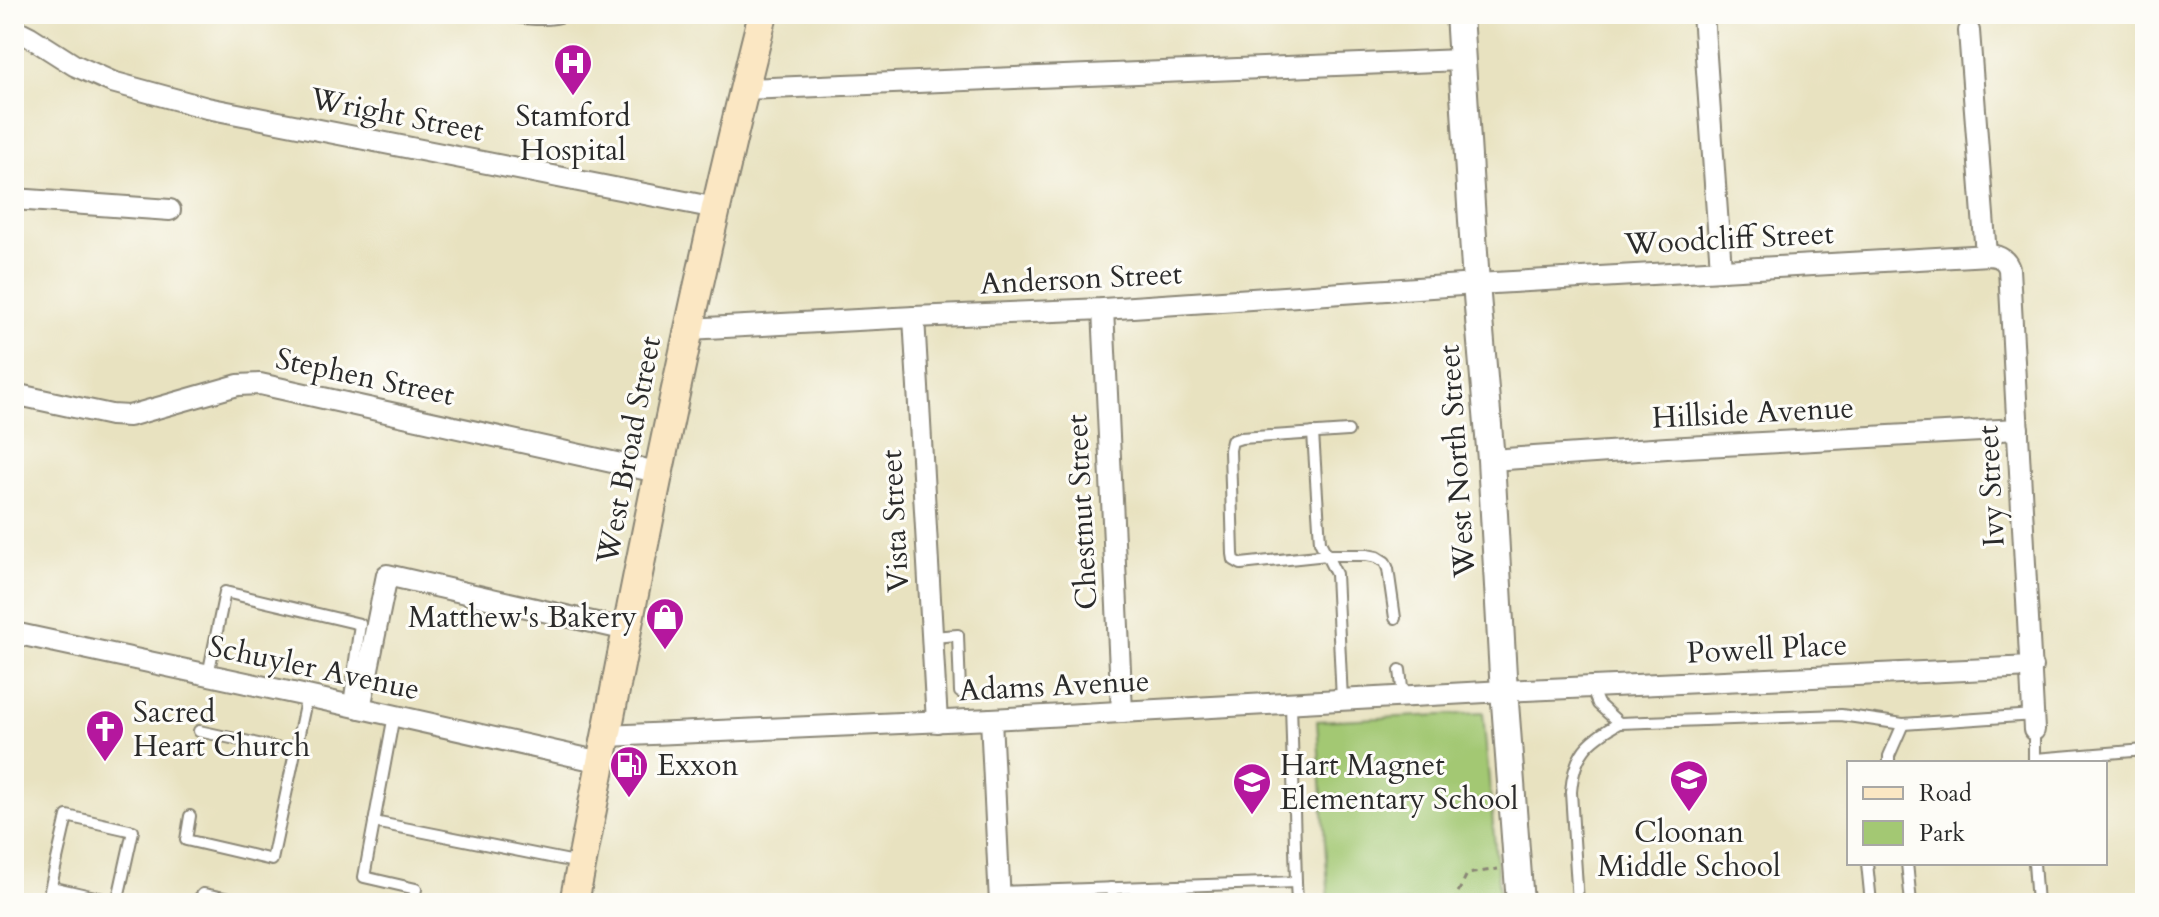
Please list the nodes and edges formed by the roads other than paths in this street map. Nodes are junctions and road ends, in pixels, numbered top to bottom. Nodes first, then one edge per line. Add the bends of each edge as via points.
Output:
1 (487, 14) edge
2 (569, 14) edge
3 (763, 14) edge
4 (1459, 14) edge
5 (1703, 14) edge
6 (14, 29) edge
7 (1969, 31) dead end
8 (1461, 60) junction
9 (744, 89) junction
10 (14, 199) edge
11 (716, 208) junction
12 (170, 210) dead end
13 (1986, 255) junction
14 (1721, 269) junction
15 (1476, 284) junction
16 (1103, 309) junction
17 (914, 317) junction
18 (688, 329) junction
19 (14, 394) edge
20 (2018, 429) junction
21 (1348, 431) dead end
22 (1313, 433) junction
23 (1491, 460) junction
24 (657, 472) junction
25 (1327, 555) junction
26 (1395, 618) dead end
27 (627, 630) junction
28 (14, 633) edge
29 (932, 637) junction
30 (2032, 667) junction
31 (1400, 670) dead end
32 (208, 676) junction
33 (1591, 687) junction
34 (1504, 691) junction
35 (960, 692) dead end
36 (307, 696) junction
37 (1403, 696) junction
38 (1342, 700) junction
39 (1291, 703) junction
40 (354, 707) junction
41 (1122, 712) junction
42 (394, 715) junction
43 (991, 719) junction
44 (937, 722) junction
45 (2034, 722) junction
46 (1619, 723) junction
47 (1903, 724) junction
48 (199, 731) dead end
49 (604, 749) junction
50 (2145, 750) edge
51 (295, 752) junction
52 (1889, 761) edge
53 (2035, 761) edge
54 (190, 816) dead end
55 (374, 822) junction
56 (582, 863) junction
57 (1867, 865) edge
58 (1907, 865) edge
59 (2034, 865) edge
60 (1296, 882) junction
61 (51, 887) junction
62 (1111, 888) junction
63 (1000, 897) edge
64 (117, 902) edge
65 (47, 903) edge
66 (195, 903) edge
67 (251, 903) edge
68 (413, 903) edge
69 (574, 903) edge
70 (1113, 903) edge
71 (1297, 903) edge
72 (1520, 903) edge
73 (1578, 903) edge
74 (1871, 903) edge
75 (1911, 903) edge
76 (2037, 903) edge

1 - 2 lane via 539,20
3 - 9 main road, West Broad Street
4 - 8 street, West North Street
5 - 14 street
6 - 11 street, Wright Street via 112,82 207,108
7 - 13 street
8 - 9 street
8 - 15 street, West North Street
9 - 11 main road, West Broad Street
10 - 12 street
11 - 18 main road, West Broad Street
13 - 14 street, Woodcliff Street
13 - 20 street, Ivy Street via 2000,257 2009,269
14 - 15 street, Woodcliff Street
15 - 16 street, Anderson Street
15 - 23 street, West North Street
16 - 17 street, Anderson Street
16 - 41 street, Chestnut Street
17 - 18 street, Anderson Street
17 - 29 street, Vista Street
18 - 24 main road, West Broad Street
19 - 24 street, Stephen Street via 129,416 238,385 260,384
20 - 23 street, Hillside Avenue
20 - 30 street, Ivy Street
21 - 22 lane
22 - 25 lane via 1318,526
22 - 25 lane via 1232,441 1233,554 1241,564
23 - 34 street, West North Street
24 - 27 main road, West Broad Street
25 - 26 lane via 1367,555 1385,562
25 - 38 lane via 1336,574
27 - 40 street via 387,575
27 - 49 main road, West Broad Street
28 - 32 street, Schuyler Avenue
29 - 35 lane via 958,635
29 - 44 street, Vista Street
30 - 33 street, Powell Place
30 - 45 street, Ivy Street
31 - 37 lane
32 - 36 street, Schuyler Avenue
32 - 40 lane via 225,592 360,624
33 - 34 street, Powell Place
33 - 46 lane via 1598,704
34 - 37 street, Adams Avenue
34 - 72 street, West North Street
36 - 40 street, Schuyler Avenue
36 - 51 lane
37 - 38 street, Adams Avenue
38 - 39 street, Adams Avenue
39 - 41 street, Adams Avenue
39 - 60 lane
40 - 42 street, Schuyler Avenue
41 - 43 street, Adams Avenue
42 - 49 street, Schuyler Avenue
42 - 55 lane
43 - 44 street, Adams Avenue
43 - 63 street
44 - 49 street, Adams Avenue
45 - 47 lane
45 - 53 lane
46 - 47 lane via 1841,715
46 - 73 lane via 1583,750 1573,774
47 - 52 lane
48 - 51 lane
49 - 56 main road, West Broad Street
50 - 53 lane
51 - 54 lane via 272,860 186,840
55 - 56 lane
55 - 68 lane via 364,877 416,889
56 - 69 main road, West Broad Street
57 - 74 lane
58 - 75 lane
59 - 76 lane
60 - 62 lane
60 - 71 lane
61 - 64 lane
61 - 64 lane via 67,816 133,831
61 - 65 lane
62 - 63 lane
62 - 70 lane
66 - 67 lane via 203,894

